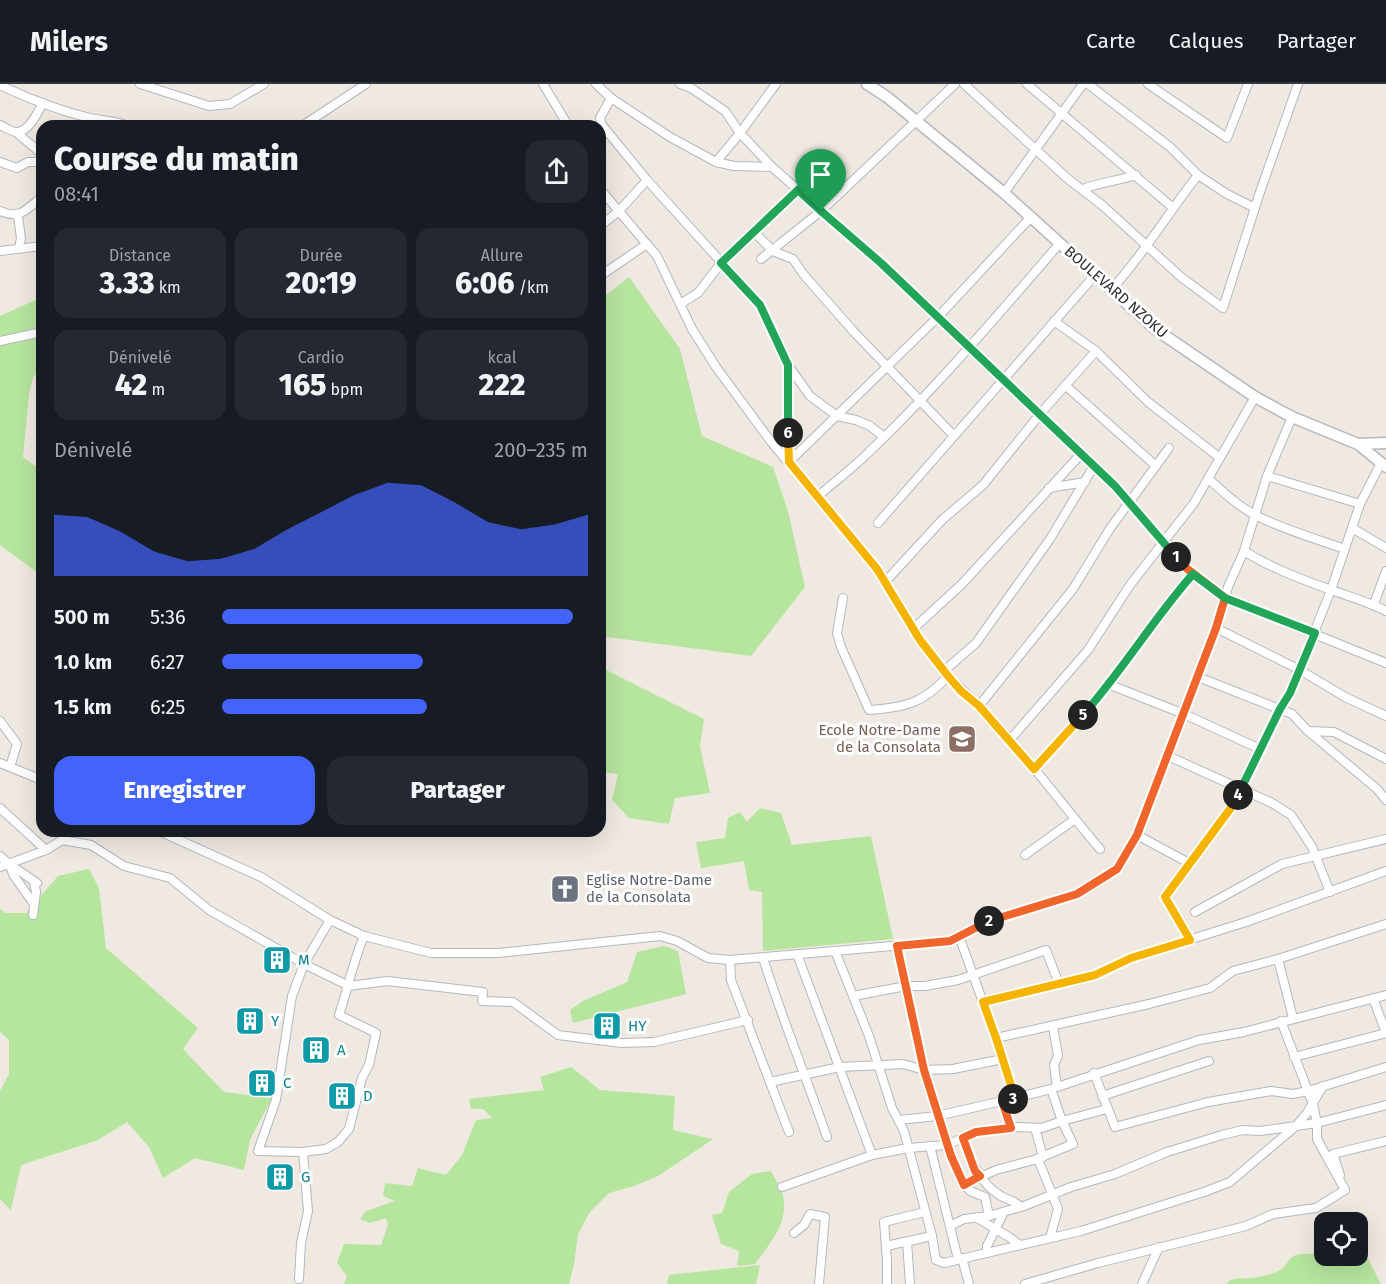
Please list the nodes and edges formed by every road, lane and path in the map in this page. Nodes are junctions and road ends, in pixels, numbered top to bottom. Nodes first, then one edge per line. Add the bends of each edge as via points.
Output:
1 (140, 84) edge
2 (264, 84) edge
3 (366, 84) edge
4 (543, 84) edge
5 (596, 84) edge
6 (680, 84) edge
7 (776, 84) edge
8 (867, 84) edge
9 (956, 84) edge
10 (964, 84) edge
11 (1026, 84) edge
12 (1083, 84) edge
13 (1088, 84) edge
14 (1148, 84) edge
15 (1248, 84) edge
16 (1298, 84) edge
17 (0, 85) edge
18 (611, 98) junction
19 (43, 103) junction
20 (1061, 112) junction
21 (103, 120) edge
22 (311, 120) edge
23 (565, 120) edge
24 (600, 120) edge
25 (916, 120) junction
26 (0, 125) edge
27 (17, 133) junction
28 (606, 133) edge
29 (740, 133) junction
30 (36, 149) edge
31 (1035, 149) junction
32 (0, 162) edge
33 (36, 162) edge
34 (716, 162) junction
35 (772, 167) junction
36 (1136, 175) junction
37 (1198, 175) junction
38 (647, 180) junction
39 (1083, 189) junction
40 (798, 190) junction
41 (1004, 193) junction
42 (606, 196) edge
43 (36, 202) edge
44 (1173, 207) junction
45 (1255, 208) junction
46 (0, 211) edge
47 (619, 211) junction
48 (821, 211) junction
49 (18, 216) junction
50 (1030, 217) junction
51 (606, 221) edge
52 (753, 231) junction
53 (1060, 243) junction
54 (647, 244) junction
55 (1147, 246) junction
56 (36, 247) edge
57 (19, 249) junction
58 (0, 251) edge
59 (774, 251) junction
60 (761, 259) dead end
61 (721, 263) junction
62 (606, 272) edge
63 (1095, 275) junction
64 (1111, 290) junction
65 (680, 304) junction
66 (938, 317) junction
67 (1054, 321) junction
68 (36, 333) edge
69 (0, 341) edge
70 (970, 347) junction
71 (1096, 351) junction
72 (788, 365) junction
73 (888, 366) junction
74 (1004, 380) junction
75 (1065, 385) junction
76 (1255, 397) junction
77 (921, 399) junction
78 (1040, 414) junction
79 (837, 416) junction
80 (1292, 417) junction
81 (954, 436) junction
82 (884, 437) junction
83 (1386, 443) edge
84 (1358, 444) junction
85 (1169, 448) dead end
86 (1081, 454) junction
87 (1220, 458) junction
88 (789, 462) junction
89 (1384, 465) edge
90 (1094, 466) junction
91 (1156, 466) junction
92 (1267, 476) junction
93 (1209, 479) junction
94 (1084, 482) junction
95 (1049, 488) junction
96 (817, 497) junction
97 (1130, 504) junction
98 (1360, 504) junction
99 (1256, 515) junction
100 (878, 523) dead end
101 (1352, 528) junction
102 (1163, 542) junction
103 (1386, 548) edge
104 (1345, 549) junction
105 (1244, 551) junction
106 (1386, 571) edge
107 (1193, 574) junction
108 (885, 582) junction
109 (1331, 590) junction
110 (843, 598) dead end
111 (1225, 598) junction
112 (1374, 604) junction
113 (1386, 610) edge
114 (1216, 628) junction
115 (913, 629) junction
116 (1315, 633) junction
117 (1386, 663) edge
118 (1300, 670) junction
119 (946, 673) junction
120 (1198, 676) junction
121 (1108, 684) junction
122 (979, 706) junction
123 (1280, 709) junction
124 (1184, 714) junction
125 (1386, 716) edge
126 (0, 721) edge
127 (1308, 731) junction
128 (1009, 741) junction
129 (1260, 749) junction
130 (1168, 756) junction
131 (1386, 759) edge
132 (0, 763) edge
133 (10, 767) junction
134 (1034, 769) junction
135 (36, 778) edge
136 (1241, 789) junction
137 (1386, 801) edge
138 (0, 808) edge
139 (1075, 819) junction
140 (1137, 835) junction
141 (172, 837) edge
142 (1386, 839) edge
143 (1101, 849) dead end
144 (46, 850) junction
145 (1025, 855) dead end
146 (1316, 855) junction
147 (0, 856) edge
148 (31, 863) dead end
149 (1189, 863) junction
150 (4, 866) edge
151 (1386, 871) edge
152 (26, 877) junction
153 (1330, 892) junction
154 (34, 899) junction
155 (1195, 912) dead end
156 (33, 915) dead end
157 (330, 920) junction
158 (1386, 924) edge
159 (364, 936) junction
160 (959, 936) junction
161 (1190, 940) junction
162 (897, 946) junction
163 (835, 951) junction
164 (797, 954) junction
165 (763, 958) junction
166 (1278, 959) junction
167 (730, 960) junction
168 (304, 964) junction
169 (974, 974) junction
170 (1059, 984) junction
171 (349, 986) junction
172 (906, 986) junction
173 (1386, 995) edge
174 (853, 996) junction
175 (1373, 998) junction
176 (983, 1002) junction
177 (1293, 1018) junction
178 (748, 1020) junction
179 (1281, 1021) junction
180 (1053, 1026) junction
181 (1386, 1033) edge
182 (996, 1038) junction
183 (1294, 1057) junction
184 (1003, 1059) junction
185 (1209, 1061) dead end
186 (878, 1065) junction
187 (840, 1067) junction
188 (1386, 1067) edge
189 (924, 1070) junction
190 (1094, 1073) junction
191 (806, 1074) junction
192 (770, 1082) junction
193 (1323, 1086) junction
194 (1054, 1088) junction
195 (1308, 1091) junction
196 (1102, 1096) junction
197 (1015, 1098) junction
198 (1002, 1101) junction
199 (1313, 1104) junction
200 (1386, 1105) edge
201 (1107, 1110) junction
202 (937, 1116) junction
203 (899, 1120) junction
204 (1062, 1121) junction
205 (1317, 1124) junction
206 (1296, 1126) junction
207 (1011, 1128) junction
208 (1035, 1128) junction
209 (789, 1132) dead end
210 (827, 1137) dead end
211 (963, 1138) junction
212 (1386, 1140) edge
213 (947, 1145) junction
214 (930, 1146) junction
215 (908, 1148) junction
216 (303, 1152) junction
217 (872, 1155) junction
218 (1040, 1158) junction
219 (980, 1176) junction
220 (964, 1185) junction
221 (782, 1187) dead end
222 (1345, 1190) junction
223 (1053, 1195) junction
224 (1021, 1207) junction
225 (925, 1212) junction
226 (1004, 1212) junction
227 (989, 1216) junction
228 (977, 1218) junction
229 (950, 1226) junction
230 (995, 1229) junction
231 (794, 1233) dead end
232 (932, 1236) junction
233 (1050, 1238) junction
234 (907, 1242) junction
235 (1020, 1245) junction
236 (886, 1246) junction
237 (1159, 1247) junction
238 (987, 1253) junction
239 (960, 1259) junction
240 (299, 1279) dead end
241 (1041, 1282) edge
242 (819, 1284) edge
243 (887, 1284) edge
244 (910, 1284) edge
245 (969, 1284) edge
246 (1025, 1284) edge
247 (1142, 1284) edge

1 - 2 street via 208,106 230,104
3 - 22 street
4 - 23 street
5 - 18 street
6 - 29 street via 725,111
7 - 29 street
8 - 25 street, BOULEVARD NZOKU
9 - 25 street
10 - 31 street
11 - 20 street
12 - 20 street
13 - 37 street via 1170,147
14 - 15 street via 1227,138
16 - 45 street
17 - 19 street
18 - 24 street
18 - 34 street
19 - 21 street
19 - 27 street via 26,129
20 - 31 street
20 - 36 street
25 - 41 street, BOULEVARD NZOKU
25 - 48 street
26 - 27 street
27 - 30 street
28 - 38 street
29 - 34 street
29 - 35 street
31 - 39 street
31 - 41 street
32 - 33 street via 17,168
34 - 35 street
35 - 40 street
36 - 39 street
36 - 44 street
37 - 44 street
37 - 45 street
38 - 47 street
38 - 61 street
39 - 55 street
40 - 48 street
40 - 52 street
41 - 50 street, BOULEVARD NZOKU
42 - 47 street
43 - 49 street
44 - 55 street
45 - 55 street via 1223,308
46 - 49 street
47 - 51 street
47 - 54 street
48 - 59 street
48 - 66 street
49 - 57 street
50 - 53 street, BOULEVARD NZOKU
50 - 66 street
52 - 59 street
52 - 61 street
53 - 63 street, BOULEVARD NZOKU
53 - 70 street
54 - 62 street
54 - 65 street
55 - 64 street
56 - 57 street
57 - 58 street
59 - 60 street
59 - 73 street via 793,259
61 - 65 street via 698,292
61 - 72 street via 760,305
63 - 64 street, BOULEVARD NZOKU
63 - 67 street
64 - 76 street, BOULEVARD NZOKU via 1155,329
65 - 88 street via 716,367
66 - 70 street
66 - 73 street
67 - 71 street
67 - 74 street
68 - 69 street
70 - 74 street
70 - 77 street
71 - 75 street
71 - 87 street via 1148,402
72 - 79 street via 810,396
72 - 88 street
73 - 77 street
73 - 79 street
74 - 78 street
74 - 81 street
75 - 78 street
75 - 91 street
76 - 80 street, BOULEVARD NZOKU
76 - 87 street
77 - 81 street
77 - 82 street
78 - 86 street
78 - 108 street via 982,485 942,520
79 - 82 street via 870,426
79 - 88 street
80 - 84 street, BOULEVARD NZOKU
80 - 92 street
81 - 100 street
82 - 96 street
83 - 84 street
84 - 89 street, BOULEVARD NZOKU
85 - 91 street
86 - 90 street
86 - 95 street
87 - 93 street
88 - 96 street
89 - 98 street
90 - 94 street
90 - 97 street
91 - 97 street
92 - 98 street
92 - 99 street
93 - 99 street
93 - 102 street
94 - 95 street
94 - 119 street via 1050,539 976,644
95 - 115 street via 962,584
96 - 108 street
97 - 102 street
97 - 122 street via 1073,589
98 - 101 street
99 - 104 street
99 - 105 street
101 - 103 street
101 - 104 street
102 - 107 street
102 - 128 street via 1088,650
104 - 109 street
105 - 109 street
105 - 111 street
106 - 112 street
107 - 111 street
107 - 121 street
108 - 115 street
109 - 112 street
109 - 116 street
110 - 119 street via 837,633 869,710 914,703
111 - 114 street
111 - 116 street
112 - 113 street
114 - 118 street
114 - 120 street
115 - 119 street
116 - 117 street
116 - 118 street
118 - 123 street
118 - 125 street
119 - 122 street
120 - 123 street
120 - 124 street
121 - 124 street
121 - 134 street
122 - 128 street
123 - 127 street via 1292,714
123 - 129 street
124 - 129 street
124 - 130 street
126 - 133 street via 17,744
127 - 131 street via 1334,732
127 - 137 street
128 - 134 street
129 - 136 street
130 - 136 street
130 - 140 street
132 - 133 street
133 - 135 street
134 - 139 street
136 - 146 street via 1291,815
136 - 149 street
138 - 144 street
139 - 143 street
139 - 145 street
140 - 149 street
140 - 160 street via 1117,869 1077,894 984,922
141 - 157 street via 261,877
142 - 146 street
144 - 150 street
144 - 168 street via 62,840 91,845 124,866 170,878 208,910
146 - 153 street
146 - 155 street via 1282,864
147 - 150 street
148 - 150 street
149 - 161 street via 1165,897
150 - 152 street
150 - 154 street
151 - 153 street
152 - 154 street
152 - 154 street via 36,883
153 - 161 street
154 - 156 street
157 - 159 street
157 - 168 street
158 - 166 street
159 - 167 street via 431,952 498,953 660,936 708,958
159 - 171 street
160 - 162 street via 950,941
160 - 169 street
161 - 170 street
162 - 163 street
162 - 172 street
163 - 164 street
163 - 174 street
164 - 165 street
164 - 187 street
165 - 167 street
165 - 191 street
166 - 177 street
166 - 180 street via 1233,971 1209,988
167 - 178 street via 731,980
168 - 171 street
168 - 216 street via 292,996 276,1100 258,1151
169 - 170 street via 1046,950
169 - 172 street via 925,986
169 - 176 street
170 - 176 street
171 - 178 street via 387,981 483,992 482,1001 513,1002 558,1035 622,1043 654,1042
171 - 216 street via 339,1015 376,1033 369,1065 349,1129 326,1149
172 - 174 street
172 - 189 street
173 - 175 street
174 - 186 street
175 - 177 street
175 - 181 street
176 - 182 street
177 - 179 street
178 - 192 street
179 - 183 street
179 - 190 street
180 - 182 street
180 - 194 street via 1058,1056
181 - 183 street
182 - 184 street
183 - 195 street
184 - 189 street via 953,1069
184 - 197 street
185 - 196 street
186 - 187 street
186 - 189 street via 903,1064
186 - 203 street
187 - 191 street
187 - 217 street
188 - 193 street
189 - 202 street
190 - 194 street
190 - 196 street
191 - 192 street
191 - 210 street
192 - 209 street
193 - 195 street
193 - 199 street
194 - 197 street
194 - 204 street
195 - 199 street
195 - 201 street via 1271,1092 1208,1102 1114,1127
196 - 201 street
197 - 198 street
198 - 202 street
198 - 207 street
199 - 205 street
199 - 206 street
200 - 205 street
201 - 204 street
202 - 203 street
202 - 213 street
203 - 215 street
204 - 208 street
204 - 218 street via 1073,1144
205 - 206 street
205 - 222 street via 1317,1138
206 - 223 street via 1222,1135
206 - 233 street via 1230,1182
207 - 208 street
207 - 211 street via 976,1132
208 - 218 street
211 - 213 street
211 - 219 street
212 - 222 street via 1333,1154
213 - 214 street
213 - 220 street
214 - 215 street
214 - 229 street
215 - 217 street
215 - 225 street
216 - 240 street via 308,1212
217 - 221 street
218 - 219 street
218 - 223 street
219 - 220 street
219 - 224 street via 999,1196
220 - 227 street via 985,1197
222 - 237 street via 1316,1208 1273,1214 1246,1226
223 - 224 street
223 - 233 street via 1058,1209
224 - 226 street
225 - 232 street
225 - 236 street via 884,1222
226 - 227 street
226 - 230 street
227 - 228 street
228 - 229 street
228 - 230 street
229 - 239 street
230 - 235 street
230 - 238 street
231 - 242 street via 810,1214 825,1217
232 - 234 street
232 - 239 street via 936,1260 944,1263
233 - 235 street
234 - 236 street
234 - 244 street
235 - 238 street
236 - 243 street
237 - 241 street
237 - 247 street
238 - 239 street
239 - 245 street
241 - 246 street

